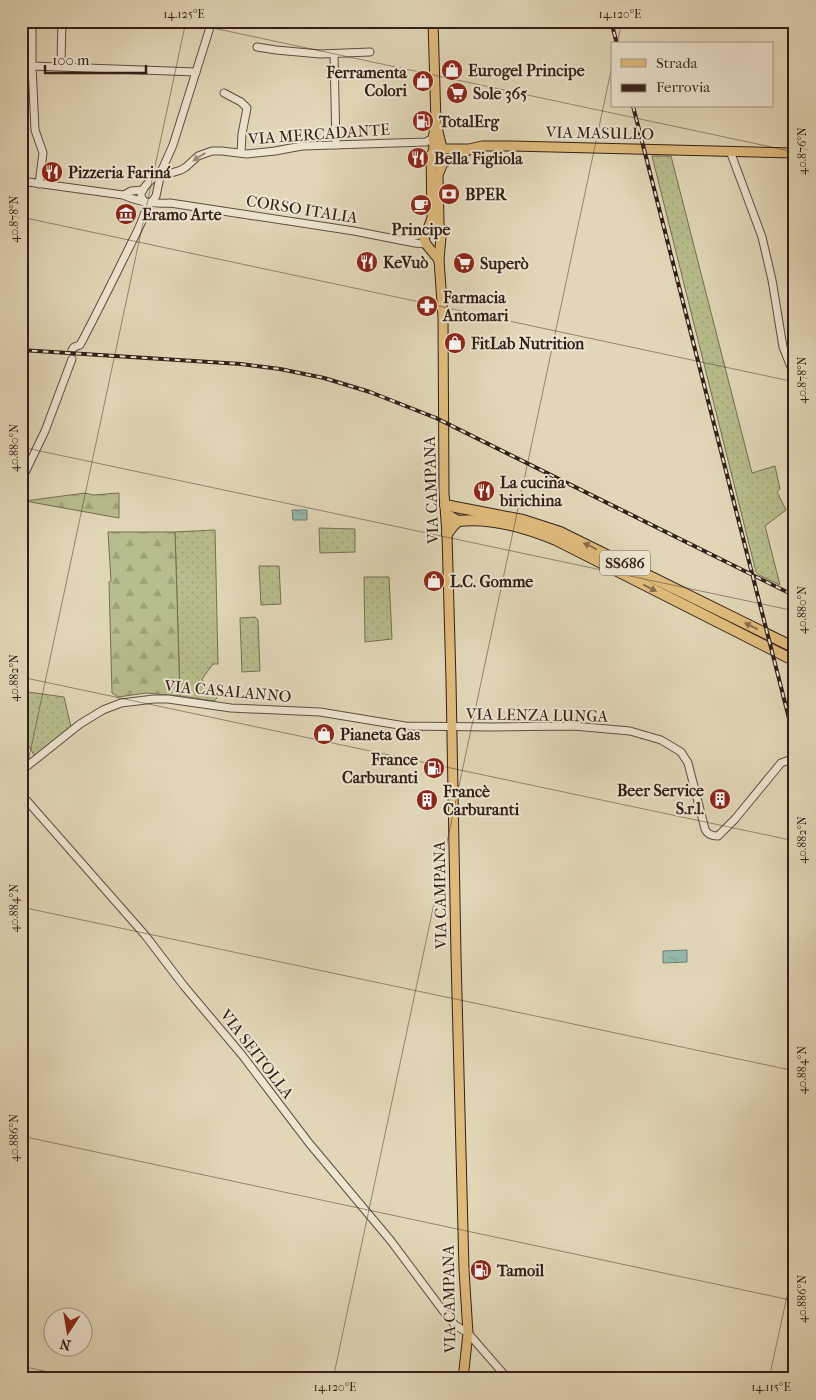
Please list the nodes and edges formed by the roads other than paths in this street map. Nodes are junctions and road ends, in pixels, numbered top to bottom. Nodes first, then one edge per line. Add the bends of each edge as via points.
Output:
1 (32, 21) edge
2 (62, 21) edge
3 (212, 21) edge
4 (433, 21) edge
5 (256, 47) dead end
6 (370, 52) dead end
7 (334, 54) junction
8 (61, 61) dead end
9 (32, 66) junction
10 (196, 72) junction
11 (224, 94) dead end
12 (436, 123) junction
13 (429, 140) junction
14 (336, 144) junction
15 (440, 148) junction
16 (469, 149) junction
17 (730, 151) junction
18 (795, 152) edge
19 (240, 154) junction
20 (431, 159) junction
21 (444, 162) junction
22 (160, 172) junction
23 (21, 181) edge
24 (39, 184) junction
25 (144, 189) junction
26 (124, 195) junction
27 (151, 199) junction
28 (427, 232) junction
29 (440, 238) junction
30 (401, 240) junction
31 (427, 245) junction
32 (439, 260) junction
33 (72, 350) dead end
34 (72, 359) dead end
35 (795, 377) edge
36 (21, 481) edge
37 (445, 509) junction
38 (458, 521) junction
39 (447, 534) junction
40 (795, 648) edge
41 (795, 661) edge
42 (452, 727) junction
43 (792, 759) dead end
44 (21, 771) edge
45 (21, 794) edge
46 (468, 1333) junction
47 (464, 1379) edge
48 (508, 1379) edge

1 - 9 street
2 - 8 street
3 - 10 street
4 - 12 main road, VIA CAMPANA
5 - 7 street
6 - 7 street
7 - 14 street
9 - 10 street
9 - 24 street via 35,130 43,153
10 - 22 street via 173,145
11 - 19 street via 247,108
12 - 13 main road, VIA CAMPANA
12 - 15 main road, VIA CAMPANA
13 - 14 street, VIA MERCADANTE
13 - 15 main road, VIA CAMPANA
14 - 19 street, VIA MERCADANTE
15 - 16 main road, VIA MASULLO
15 - 20 main road, VIA CAMPANA via 431,153
15 - 21 main road, VIA CAMPANA via 447,151 448,157
16 - 17 main road, VIA MASULLO via 512,146
16 - 21 main road, VIA MASULLO
17 - 18 main road, VIA MASULLO
17 - 35 street via 762,237 783,347
19 -> 22 street, VIA MERCADANTE via 212,151 198,156 182,170 168,174
20 - 21 main road via 438,164
20 - 28 main road, VIA CAMPANA via 432,218
21 - 29 main road, VIA CAMPANA via 438,175
22 - 25 street
22 - 27 street
23 - 24 street, CORSO ITALIA
24 - 26 street, CORSO ITALIA
25 - 26 street, CORSO ITALIA
25 - 27 street via 141,195
25 - 27 street via 152,188
26 - 27 street, CORSO ITALIA via 130,199
27 - 30 street, CORSO ITALIA via 163,204 168,202
27 - 33 street via 102,303 80,345
28 - 29 main road via 433,230
28 - 30 street, CORSO ITALIA
28 - 31 main road, VIA CAMPANA via 424,239
29 - 31 main road via 434,247
29 - 32 main road, VIA CAMPANA
30 - 31 street, CORSO ITALIA
31 - 32 main road
32 - 37 main road, VIA CAMPANA
34 - 36 street via 45,431
37 - 38 highway
37 - 39 main road, VIA CAMPANA
40 -> 37 highway, SS686 via 560,532 466,508
38 - 39 highway
38 -> 41 highway, SS686 via 512,526 556,540
39 - 42 main road, VIA CAMPANA
42 - 43 street, VIA LENZA LUNGA via 573,726 630,731 661,740 685,757 705,829 715,836 721,835 780,763
42 - 44 street, VIA CASALANNO via 405,726 320,712 239,709 168,699 142,700 103,710
42 - 46 main road, VIA CAMPANA via 456,976
45 - 46 street, VIA SEITOLLA via 145,935 391,1241 444,1312 455,1325
46 - 47 main road, VIA CAMPANA
46 - 48 street, VIA SEITOLLA

